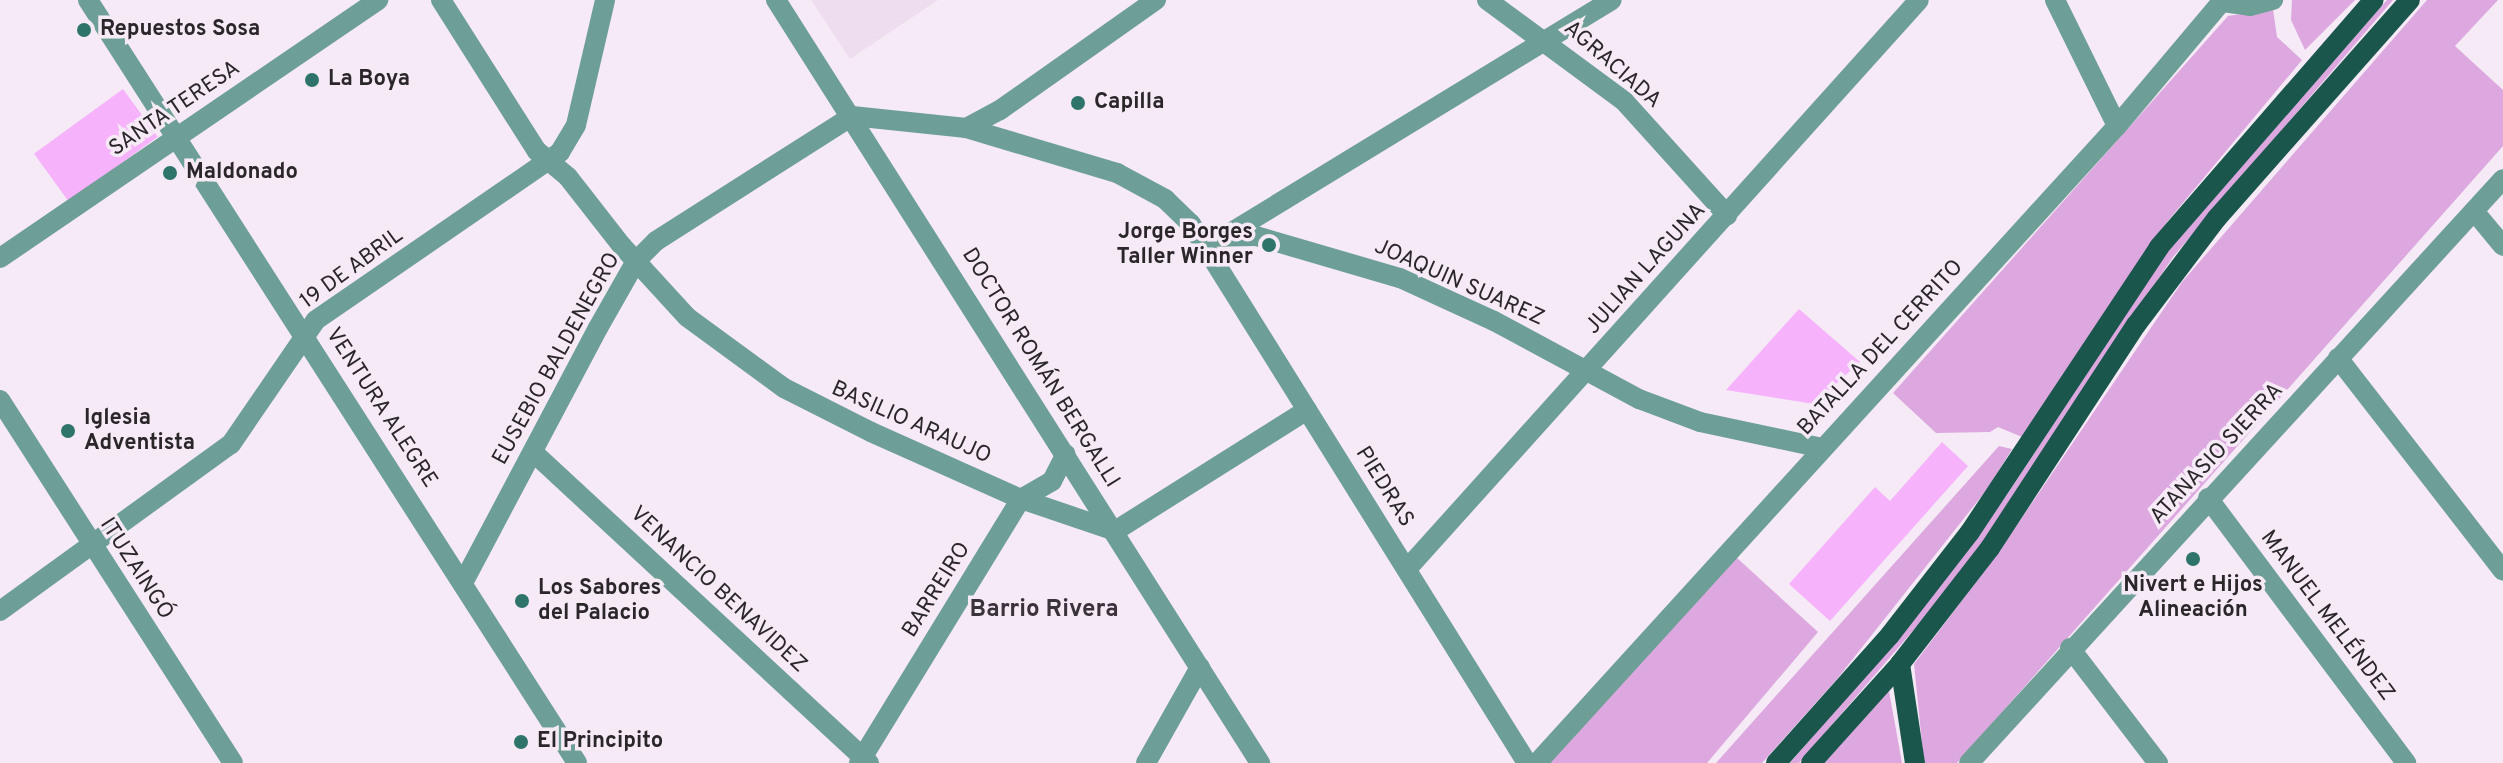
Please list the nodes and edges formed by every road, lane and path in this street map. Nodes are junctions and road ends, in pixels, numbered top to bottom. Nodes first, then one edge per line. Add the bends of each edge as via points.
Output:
1 (88, 0) edge
2 (378, 0) edge
3 (441, 0) edge
4 (605, 0) edge
5 (776, 0) edge
6 (1156, 0) edge
7 (1487, 0) edge
8 (1612, 0) edge
9 (1919, 0) edge
10 (2055, 0) edge
11 (2273, 0) edge
12 (2374, 0) edge
13 (2410, 0) edge
14 (2223, 1) edge
15 (1548, 41) junction
16 (516, 114) junction
17 (852, 116) junction
18 (2117, 126) junction
19 (966, 128) junction
20 (177, 137) junction
21 (569, 139) junction
22 (548, 163) junction
23 (2503, 179) edge
24 (2474, 211) junction
25 (1727, 215) junction
26 (1230, 233) junction
27 (1199, 237) junction
28 (2503, 246) edge
29 (0, 258) edge
30 (636, 261) junction
31 (305, 335) junction
32 (2338, 358) junction
33 (1584, 373) junction
34 (0, 400) edge
35 (1307, 410) junction
36 (1822, 448) junction
37 (533, 452) junction
38 (1066, 454) junction
39 (2208, 498) junction
40 (1021, 499) junction
41 (1115, 531) junction
42 (92, 544) junction
43 (1407, 569) junction
44 (2503, 571) edge
45 (464, 581) junction
46 (0, 611) edge
47 (2070, 648) junction
48 (1900, 664) junction
49 (1200, 667) junction
50 (567, 759) edge
51 (864, 761) edge
52 (233, 763) edge
53 (1146, 763) edge
54 (1260, 763) edge
55 (1527, 763) edge
56 (1537, 763) edge
57 (1776, 763) edge
58 (1811, 763) edge
59 (1915, 763) edge
60 (1969, 763) edge
61 (2158, 763) edge
62 (2406, 763) edge

1 - 20 street, VENTURA ALEGRE
2 - 20 street, SANTA TERESA
3 - 16 street, BASILIO ARAUJO
4 - 21 street, 19 DE ABRIL
5 - 17 street, DOCTOR ROMÁN BERGALLI
6 - 19 street via 1000,110
7 - 15 street, AGRACIADA
8 - 15 street
9 - 25 street, JULIAN LAGUNA
10 - 18 street
11 - 14 street, BATALLA DEL CERRITO via 2250,6
12 - 57 main road via 2159,247 1970,532 1890,635
13 - 48 main road via 2217,218 2136,325 1990,548
14 - 18 street, BATALLA DEL CERRITO
15 - 25 street, AGRACIADA via 1624,101
15 - 26 street
16 - 21 street via 547,138
16 - 22 street, BASILIO ARAUJO
17 - 19 street
17 - 30 street, EUSEBIO BALDENEGRO via 656,241
17 - 38 street, DOCTOR ROMÁN BERGALLI
18 - 36 street, BATALLA DEL CERRITO
19 - 27 street via 1117,173 1165,199
20 - 29 street, SANTA TERESA
20 - 31 street, VENTURA ALEGRE
21 - 22 street, 19 DE ABRIL
22 - 30 street, BASILIO ARAUJO via 568,177
22 - 31 street, 19 DE ABRIL via 316,320
23 - 24 street, ATANASIO SIERRA
24 - 28 street
24 - 32 street, ATANASIO SIERRA
25 - 33 street, JULIAN LAGUNA
26 - 27 street, JOAQUIN SUAREZ
26 - 33 street, JOAQUIN SUAREZ via 1324,253 1400,278 1494,321
27 - 35 street, PIEDRAS
30 - 37 street, EUSEBIO BALDENEGRO
30 - 40 street, BASILIO ARAUJO via 716,342 784,388
31 - 42 street, 19 DE ABRIL via 231,444
31 - 45 street, VENTURA ALEGRE
32 - 39 street, ATANASIO SIERRA
32 - 44 street
33 - 36 street, JOAQUIN SUAREZ via 1700,422
33 - 43 street, JULIAN LAGUNA
34 - 42 street, ITUZAINGÓ
35 - 41 street
35 - 43 street, PIEDRAS
36 - 56 street, BATALLA DEL CERRITO
37 - 45 street, EUSEBIO BALDENEGRO
37 - 51 street, VENANCIO BENAVIDEZ
38 - 40 street, BARREIRO via 1052,481
38 - 41 street, DOCTOR ROMÁN BERGALLI
39 - 47 street, ATANASIO SIERRA
39 - 62 street, MANUEL MELÉNDEZ
40 - 41 street, BASILIO ARAUJO
40 - 51 street, BARREIRO
41 - 49 street, DOCTOR ROMÁN BERGALLI
42 - 46 street, 19 DE ABRIL
42 - 52 street, ITUZAINGÓ
43 - 55 street, PIEDRAS
45 - 50 street, VENTURA ALEGRE
47 - 60 street, ATANASIO SIERRA
47 - 61 street
48 - 58 main road
48 - 59 main road
49 - 53 street
49 - 54 street, DOCTOR ROMÁN BERGALLI

